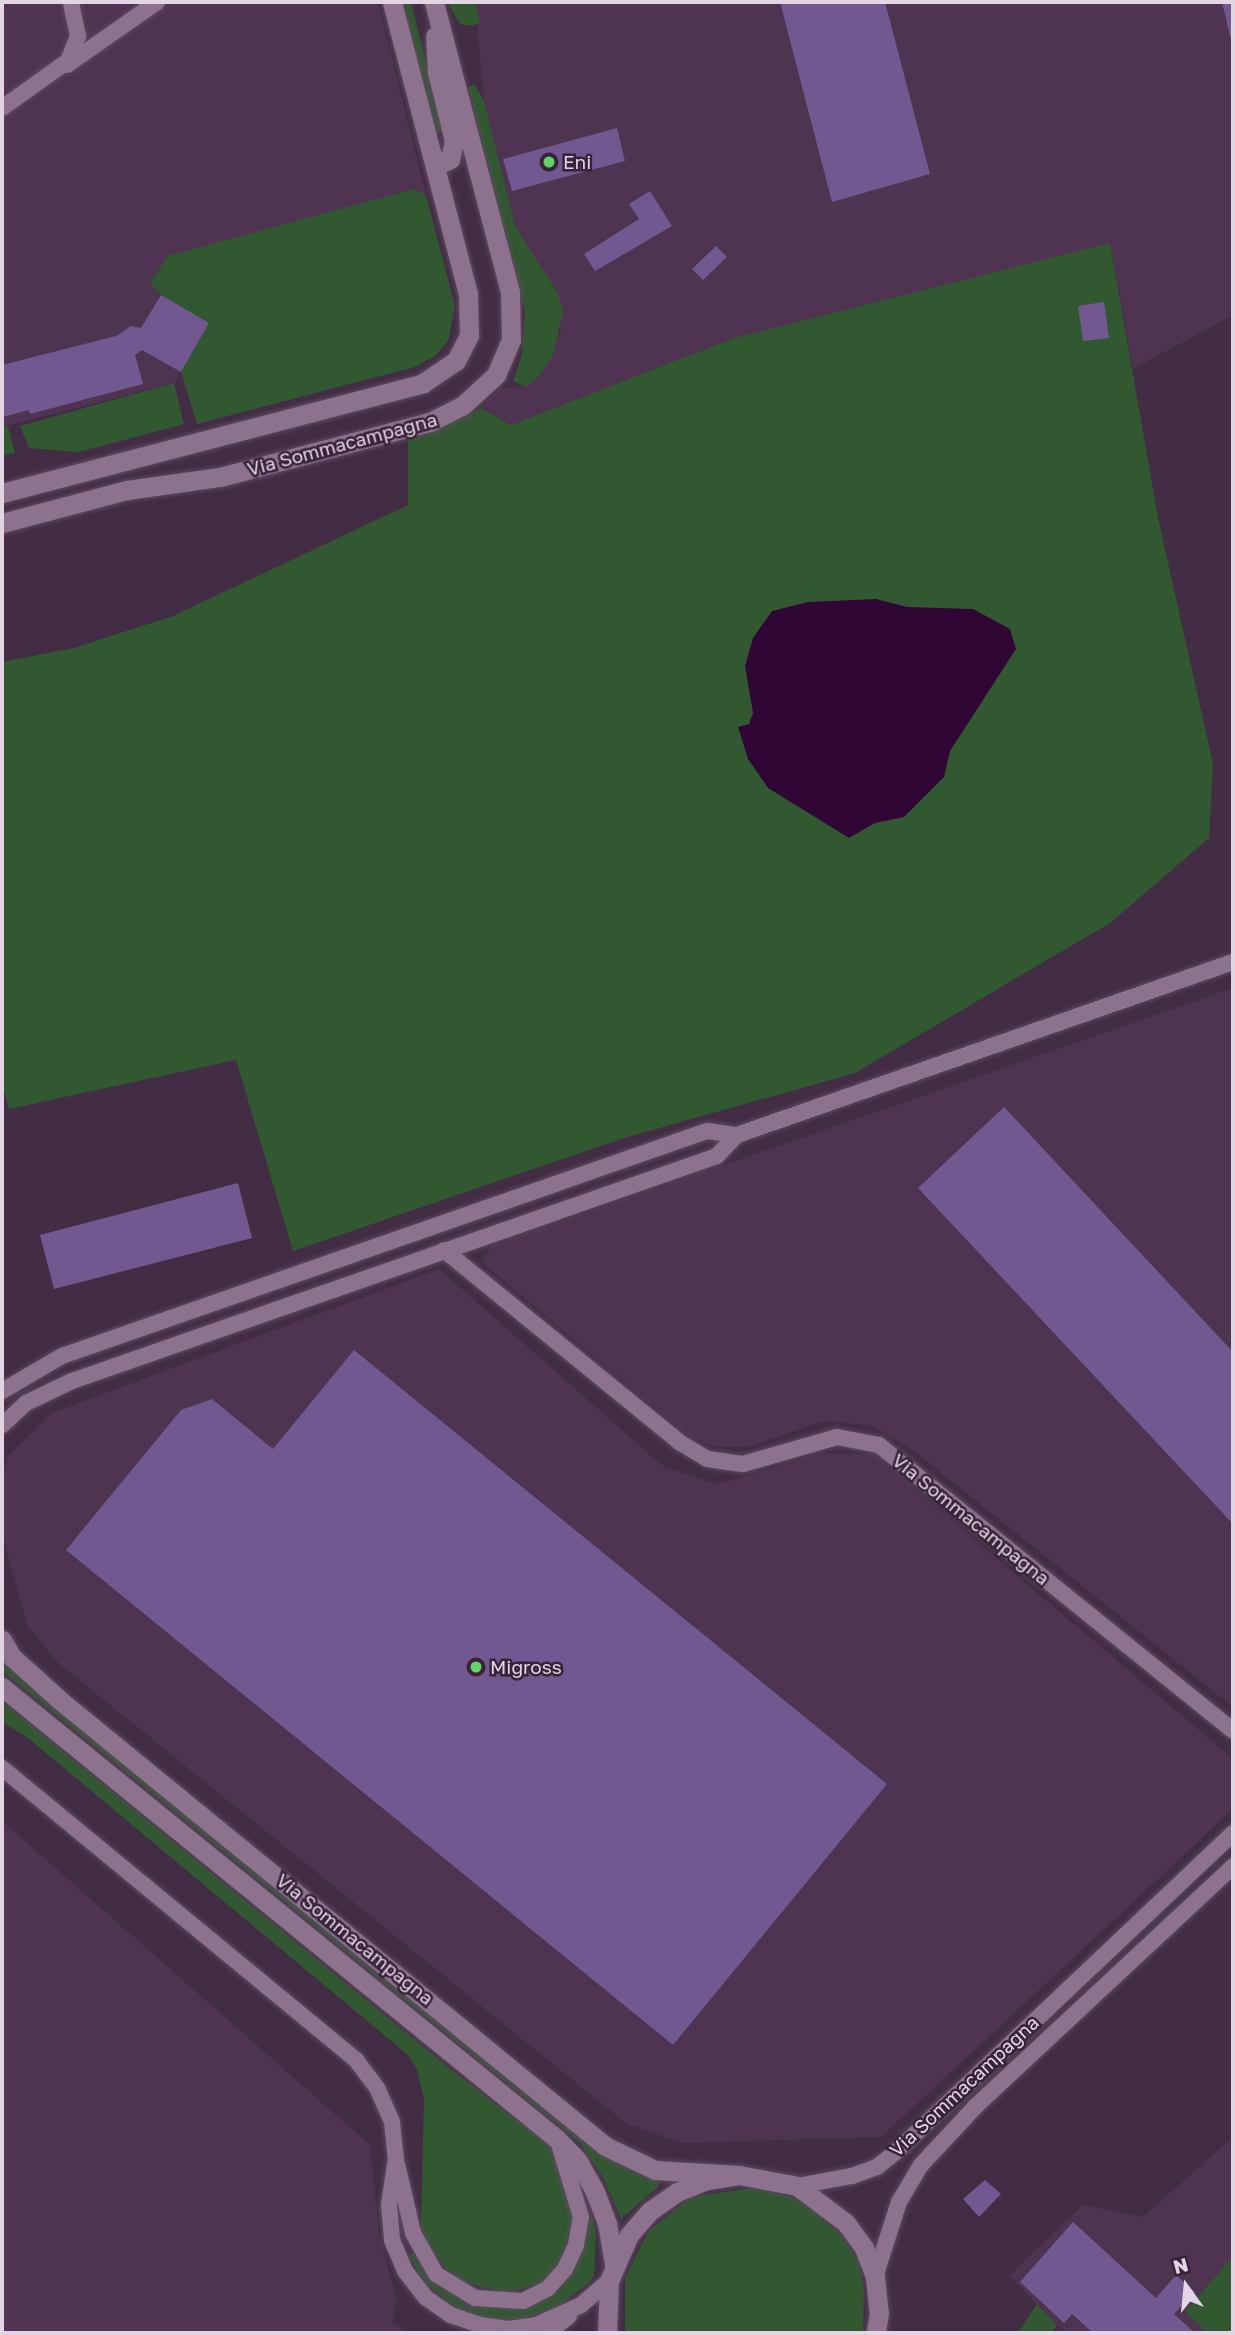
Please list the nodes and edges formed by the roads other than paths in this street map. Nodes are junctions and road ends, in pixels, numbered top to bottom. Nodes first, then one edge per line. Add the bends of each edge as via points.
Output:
1 (71, 2) edge
2 (157, 2) edge
3 (392, 2) edge
4 (434, 2) edge
5 (59, 71) junction
6 (2, 108) edge
7 (435, 166) junction
8 (2, 493) edge
9 (2, 523) edge
10 (1233, 962) edge
11 (737, 1135) junction
12 (443, 1250) junction
13 (2, 1391) edge
14 (2, 1425) edge
15 (2, 1640) edge
16 (2, 1687) edge
17 (1233, 1731) edge
18 (2, 1768) edge
19 (1233, 1833) edge
20 (1233, 1866) edge
21 (557, 2139) junction
22 (396, 2158) junction
23 (739, 2175) junction
24 (797, 2186) junction
25 (611, 2273) junction
26 (875, 2277) junction
27 (581, 2305) junction
28 (548, 2333) edge
29 (607, 2333) edge
30 (876, 2333) edge

1 - 5 street via 78,36
2 - 5 street
3 - 7 street, Via Sommacampagna
4 - 7 street via 437,72 454,141 450,159
4 - 9 street, Via Sommacampagna via 510,292 511,341 496,374 462,405 430,422 220,477 127,490
5 - 6 street
7 - 8 street, Via Sommacampagna via 471,309 466,345 448,369 404,388
10 - 11 street
11 - 12 street via 717,1156
11 - 13 street via 707,1131 114,1337 62,1356
12 - 14 street via 72,1381 26,1404
12 - 17 street, Via Sommacampagna via 679,1442 707,1459 743,1464 837,1437 878,1445
15 - 23 street, Via Sommacampagna via 12,1657 62,1702 605,2146 655,2170
16 - 21 street, Via Sommacampagna
18 - 22 street, Via Sommacampagna via 356,2060 377,2088 392,2122
19 - 24 street, Via Sommacampagna via 897,2151 877,2167 852,2176
20 - 26 street, Via Sommacampagna via 976,2106 921,2165 899,2202
21 - 22 street, Via Sommacampagna via 581,2217 576,2245 565,2269 548,2288 523,2301 475,2298 436,2274 412,2233
21 - 25 street, Via Sommacampagna via 578,2161 595,2192 607,2223
22 - 27 street, Via Sommacampagna via 388,2205 392,2240 405,2271 425,2297 451,2315 509,2329 536,2325
23 - 24 street, Via Sommacampagna
23 - 25 street, Via Sommacampagna via 707,2180 677,2192 650,2211 629,2235
24 - 26 street, Via Sommacampagna via 846,2223 864,2248
25 - 27 street, Via Sommacampagna
25 - 29 street, Via Sommacampagna
26 - 30 street, Via Sommacampagna
27 - 28 street, Via Sommacampagna

